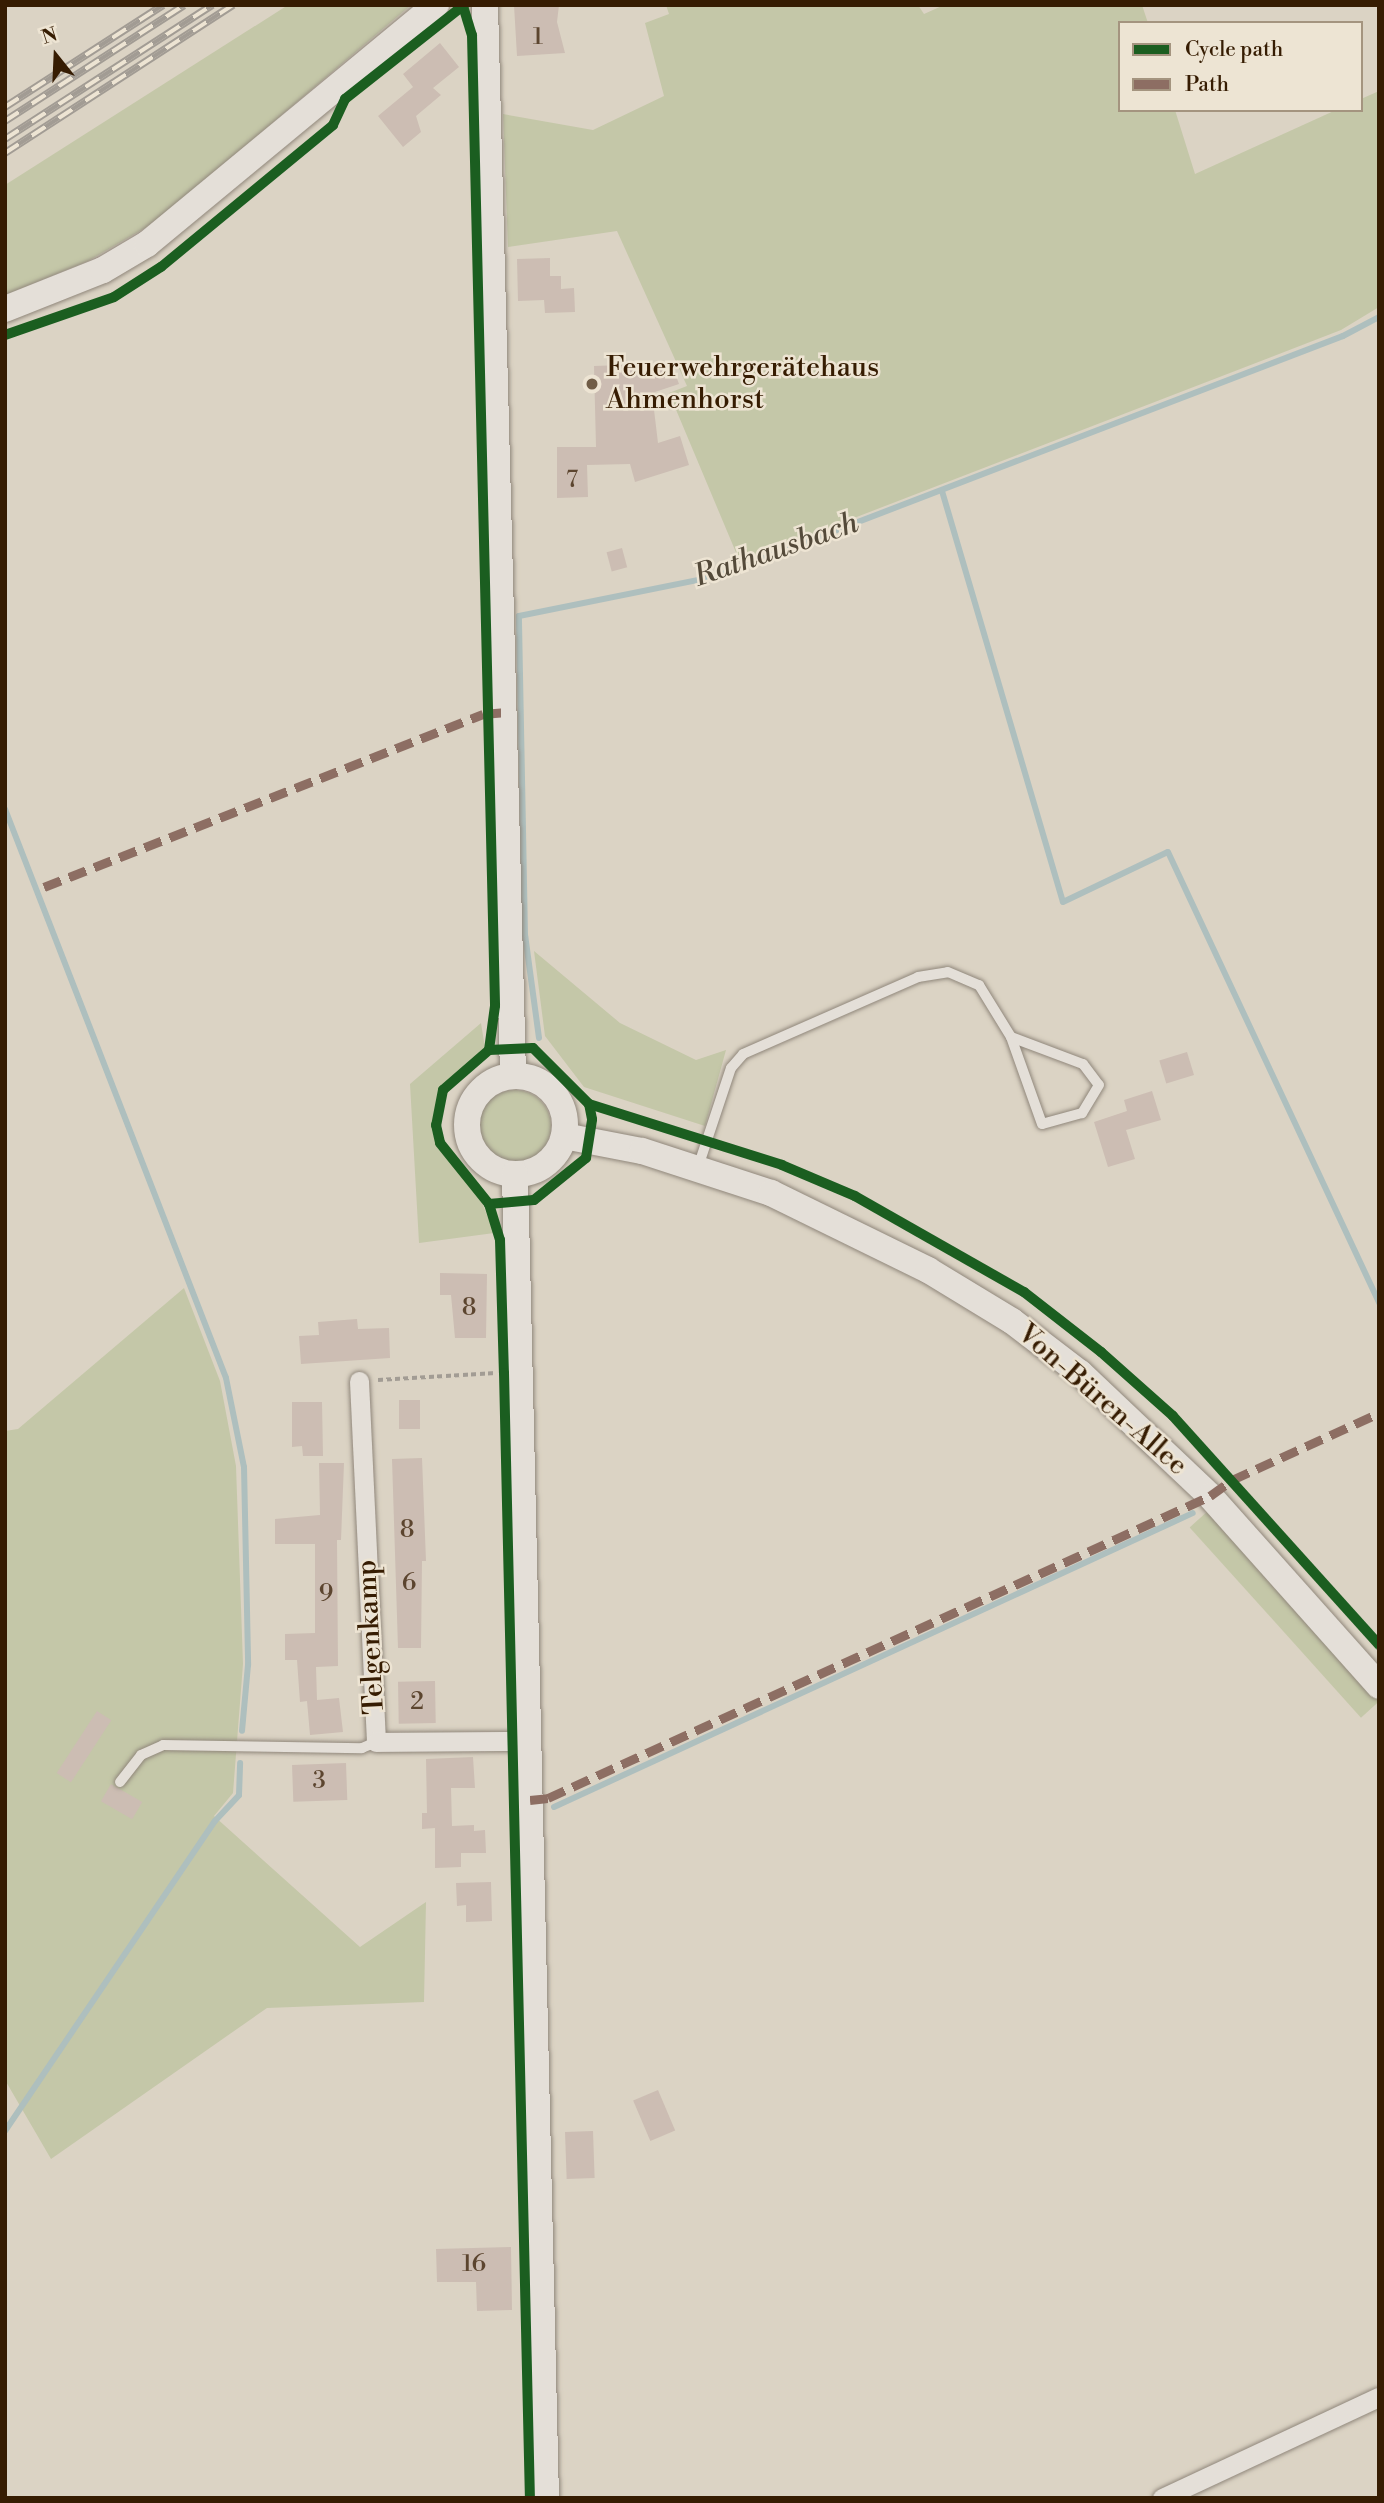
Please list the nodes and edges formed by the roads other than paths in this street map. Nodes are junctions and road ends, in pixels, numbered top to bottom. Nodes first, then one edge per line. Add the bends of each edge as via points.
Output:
1 (436, 5) edge
2 (485, 5) edge
3 (5, 309) edge
4 (1011, 1037) junction
5 (513, 1076) junction
6 (564, 1136) junction
7 (698, 1167) junction
8 (514, 1174) junction
9 (359, 1381) road end
10 (1379, 1686) edge
11 (528, 1741) junction
12 (376, 1742) junction
13 (120, 1782) dead end
14 (1379, 2397) edge
15 (545, 2498) edge
16 (1162, 2498) edge

1 - 3 main road via 147,244 103,270
2 - 5 main road
4 - 4 lane via 1083,1064 1099,1085 1082,1113 1042,1124
4 - 7 lane via 979,985 966,976 948,972 894,988 743,1054 731,1068
5 - 6 main road via 528,1077 554,1093 562,1106
5 - 8 main road via 483,1089 473,1102 467,1126 473,1150 484,1163
6 - 7 main road, Von-Büren-Allee
6 - 8 main road via 546,1164
7 - 10 main road, Von-Büren-Allee via 836,1222 928,1270 1080,1373 1210,1496
8 - 11 main road
9 - 12 street, Telgenkamp
11 - 12 street, Telgenkamp
11 - 15 main road
12 - 13 lane via 362,1748 163,1745 141,1755
14 - 16 street

